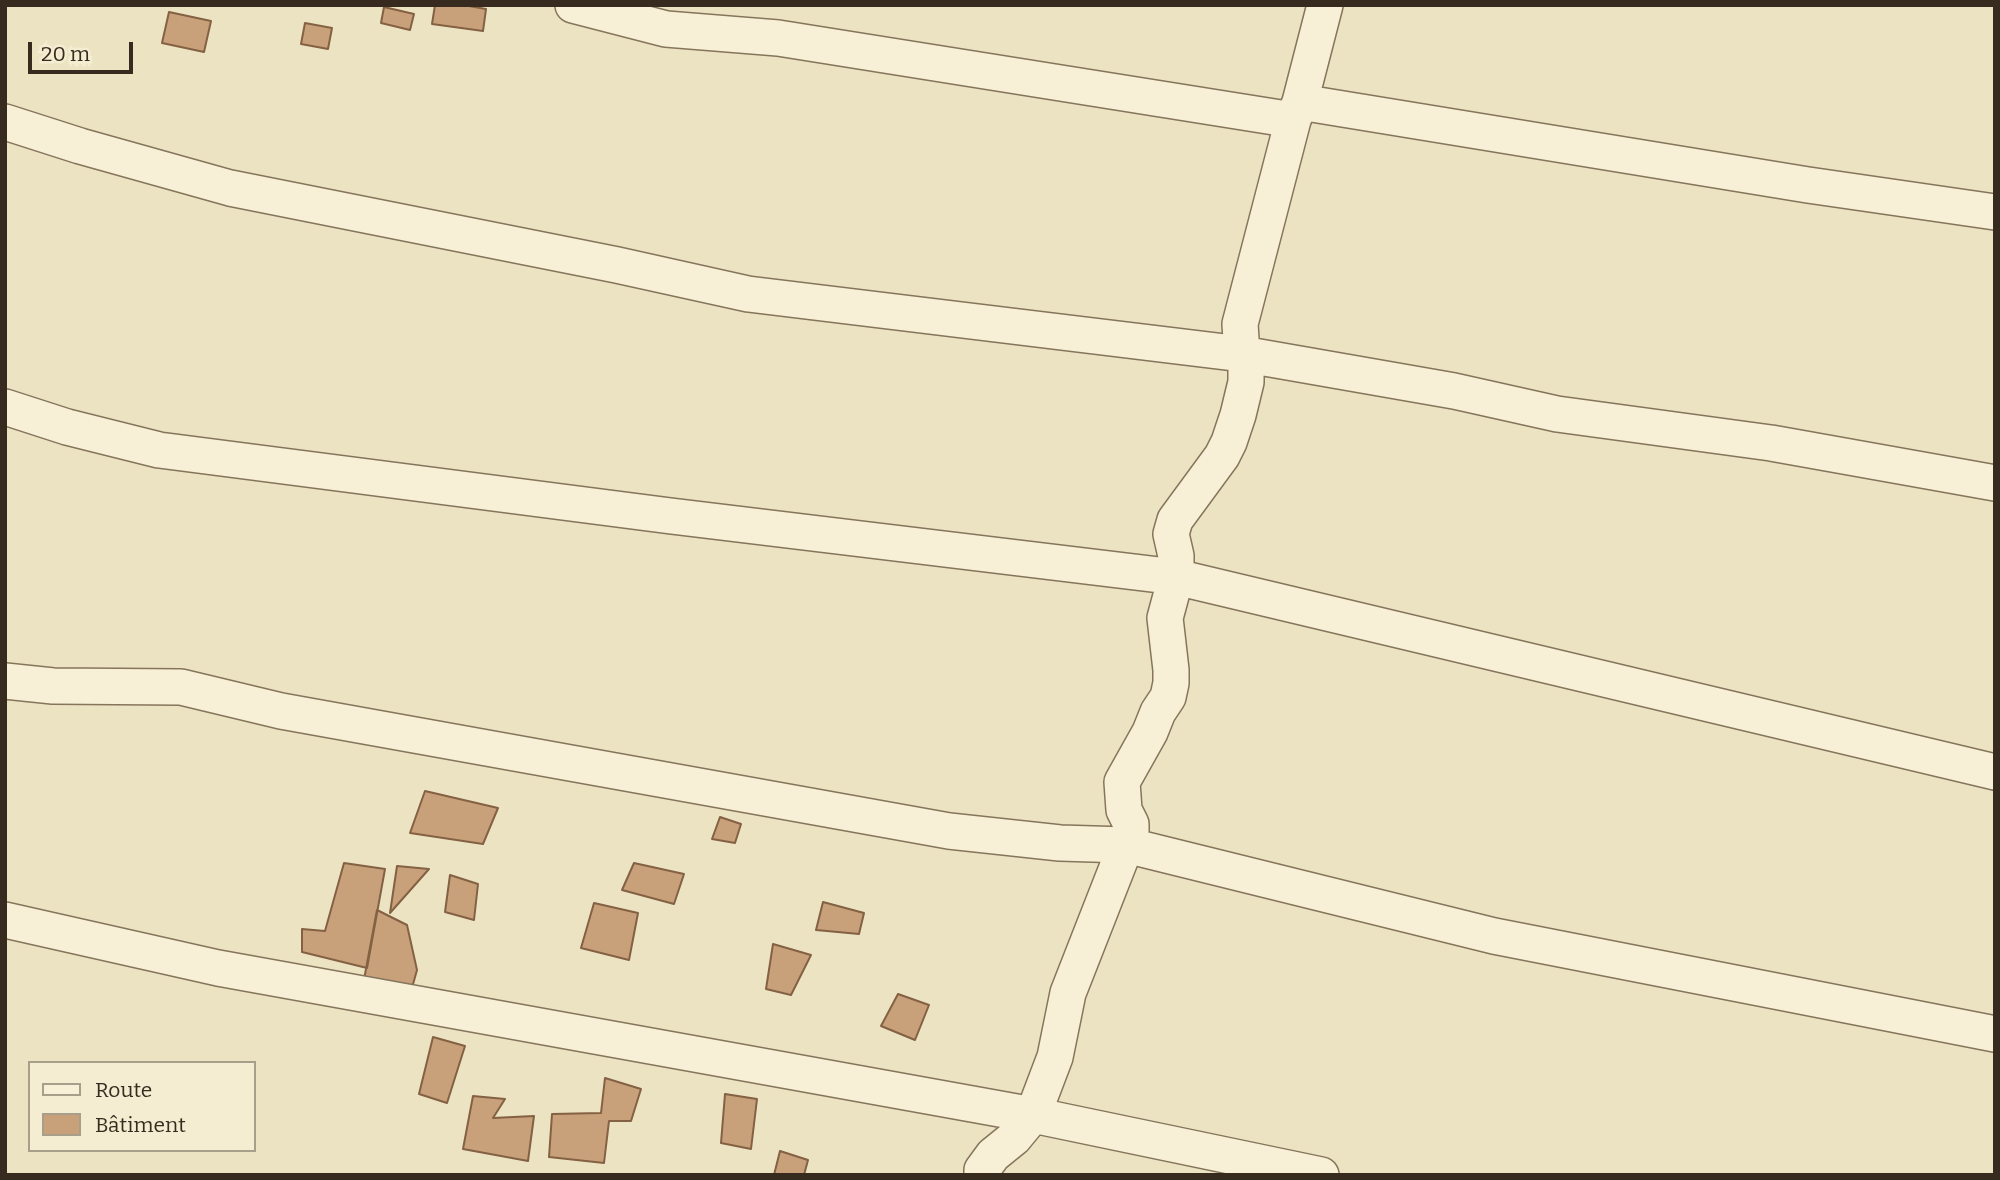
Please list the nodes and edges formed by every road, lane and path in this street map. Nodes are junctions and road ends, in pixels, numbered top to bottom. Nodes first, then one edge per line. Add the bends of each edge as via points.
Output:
1 (573, 5) edge
2 (1325, 5) edge
3 (1297, 111) junction
4 (5, 122) edge
5 (1995, 212) edge
6 (1242, 354) junction
7 (5, 407) edge
8 (1995, 483) edge
9 (1176, 577) junction
10 (5, 681) edge
11 (1995, 772) edge
12 (1126, 845) junction
13 (5, 920) edge
14 (1995, 1034) edge
15 (1034, 1115) junction
16 (982, 1175) edge
17 (1321, 1175) edge

1 - 3 street via 666,29 778,38
2 - 3 street
3 - 5 street
3 - 6 street via 1240,324
4 - 6 street via 230,188 748,294
6 - 8 street via 1557,414 1771,443
6 - 9 street via 1246,382 1229,442 1175,520 1171,534
7 - 9 street via 159,450
9 - 11 street
9 - 12 street via 1165,618 1171,670 1168,697 1122,782 1124,810 1132,832
10 - 12 street via 181,687 281,711 949,831
12 - 14 street via 1494,936
12 - 15 street via 1068,993 1055,1057
13 - 15 street via 218,968
15 - 16 street via 993,1155
15 - 17 street

